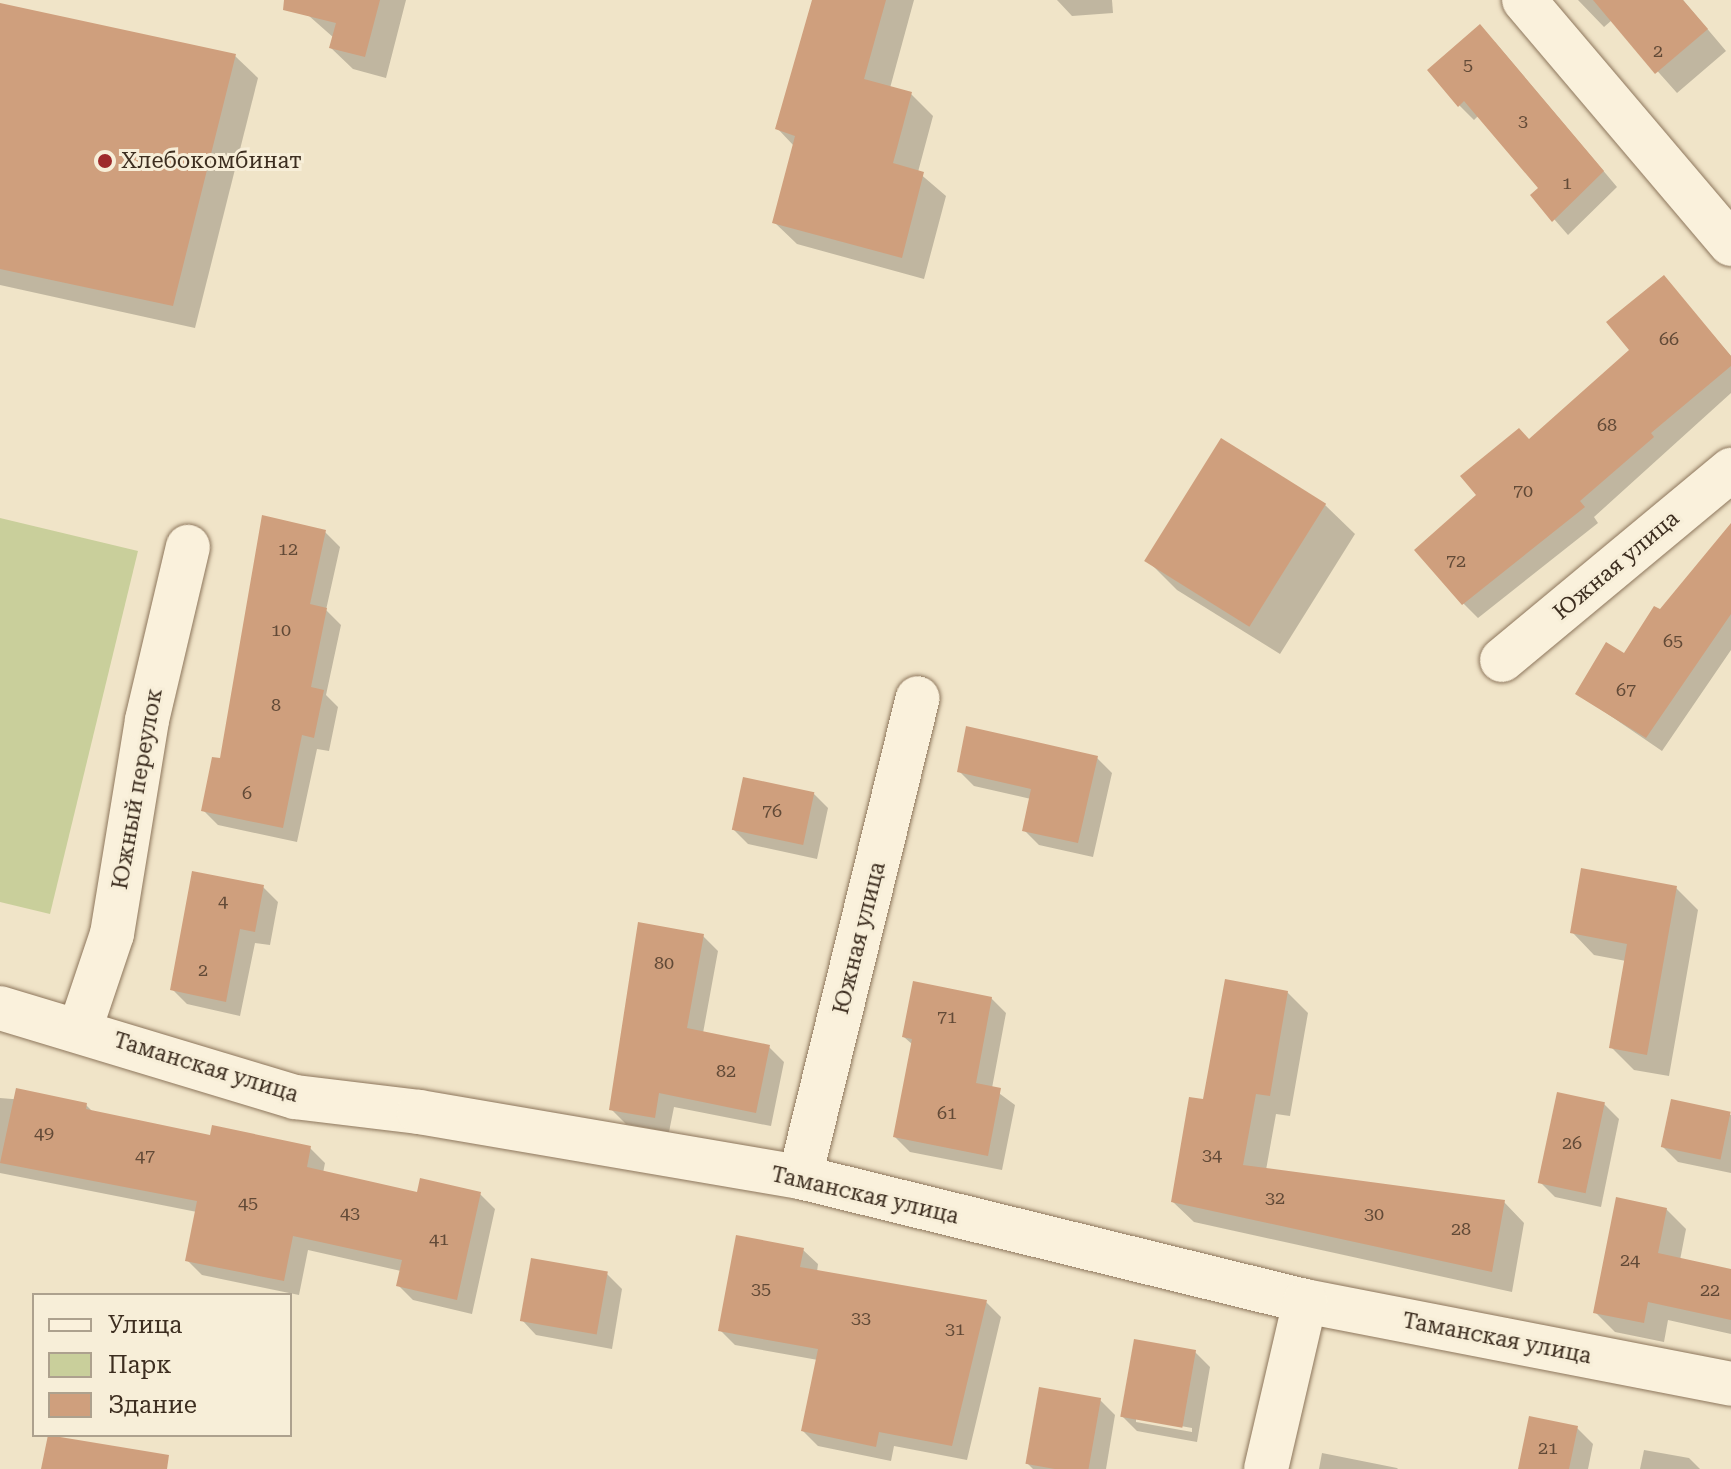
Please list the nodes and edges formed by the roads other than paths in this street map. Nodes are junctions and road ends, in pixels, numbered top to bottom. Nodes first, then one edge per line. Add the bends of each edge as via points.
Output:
1 (1524, 0) edge
2 (1731, 244) edge
3 (1731, 470) edge
4 (188, 547) dead end
5 (1502, 660) dead end
6 (918, 698) dead end
7 (0, 1008) edge
8 (80, 1029) junction
9 (800, 1177) junction
10 (1305, 1301) junction
11 (1731, 1384) edge
12 (1266, 1469) edge

1 - 2 street
3 - 5 street, Южная улица
4 - 8 street, Южный переулок via 147,720 112,934
6 - 9 street, Южная улица
7 - 8 street, Таманская улица
8 - 9 street, Таманская улица via 295,1097 433,1114
9 - 10 street, Таманская улица
10 - 11 street, Таманская улица
10 - 12 street

